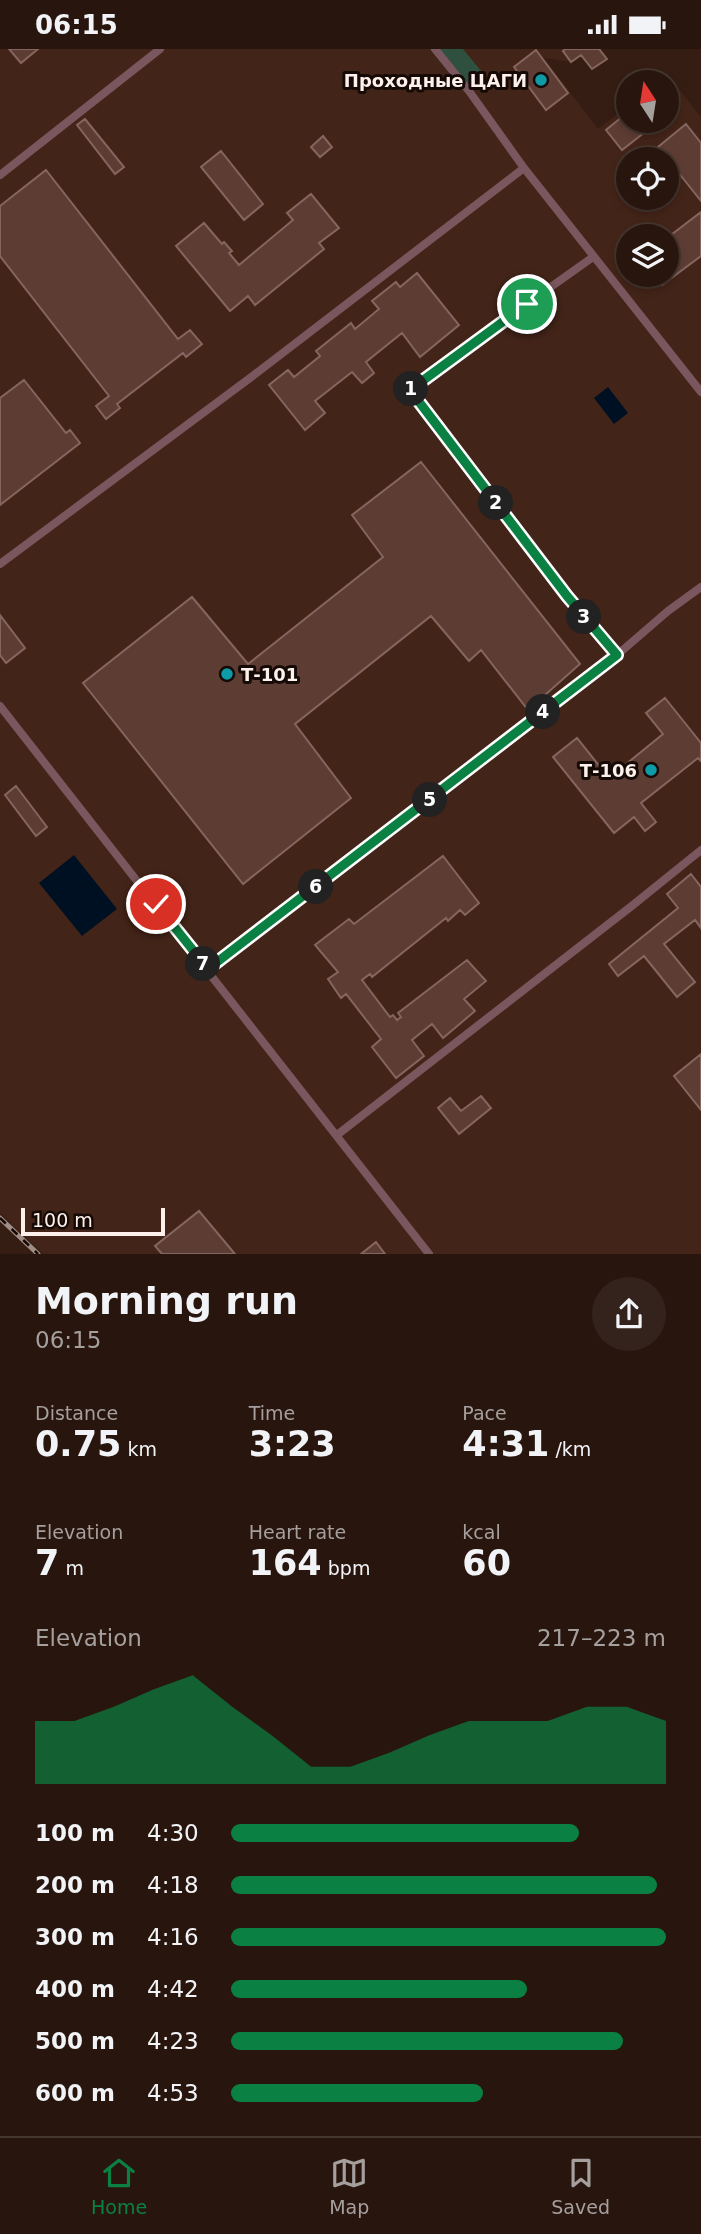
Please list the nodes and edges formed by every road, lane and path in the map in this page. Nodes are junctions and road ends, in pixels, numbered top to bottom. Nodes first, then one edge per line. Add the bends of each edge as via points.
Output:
1 (160, 49) edge
2 (435, 49) edge
3 (524, 168) junction
4 (0, 175) edge
5 (593, 257) junction
6 (701, 392) edge
7 (0, 564) edge
8 (701, 587) edge
9 (617, 655) junction
10 (0, 706) edge
11 (701, 850) edge
12 (208, 969) junction
13 (337, 1135) junction
14 (429, 1254) edge

1 - 4 street
2 - 3 street
3 - 5 street
3 - 7 street
5 - 6 street
5 - 9 street via 410,390
8 - 9 street
9 - 12 street
10 - 12 street
11 - 13 street
12 - 13 street
13 - 14 street

